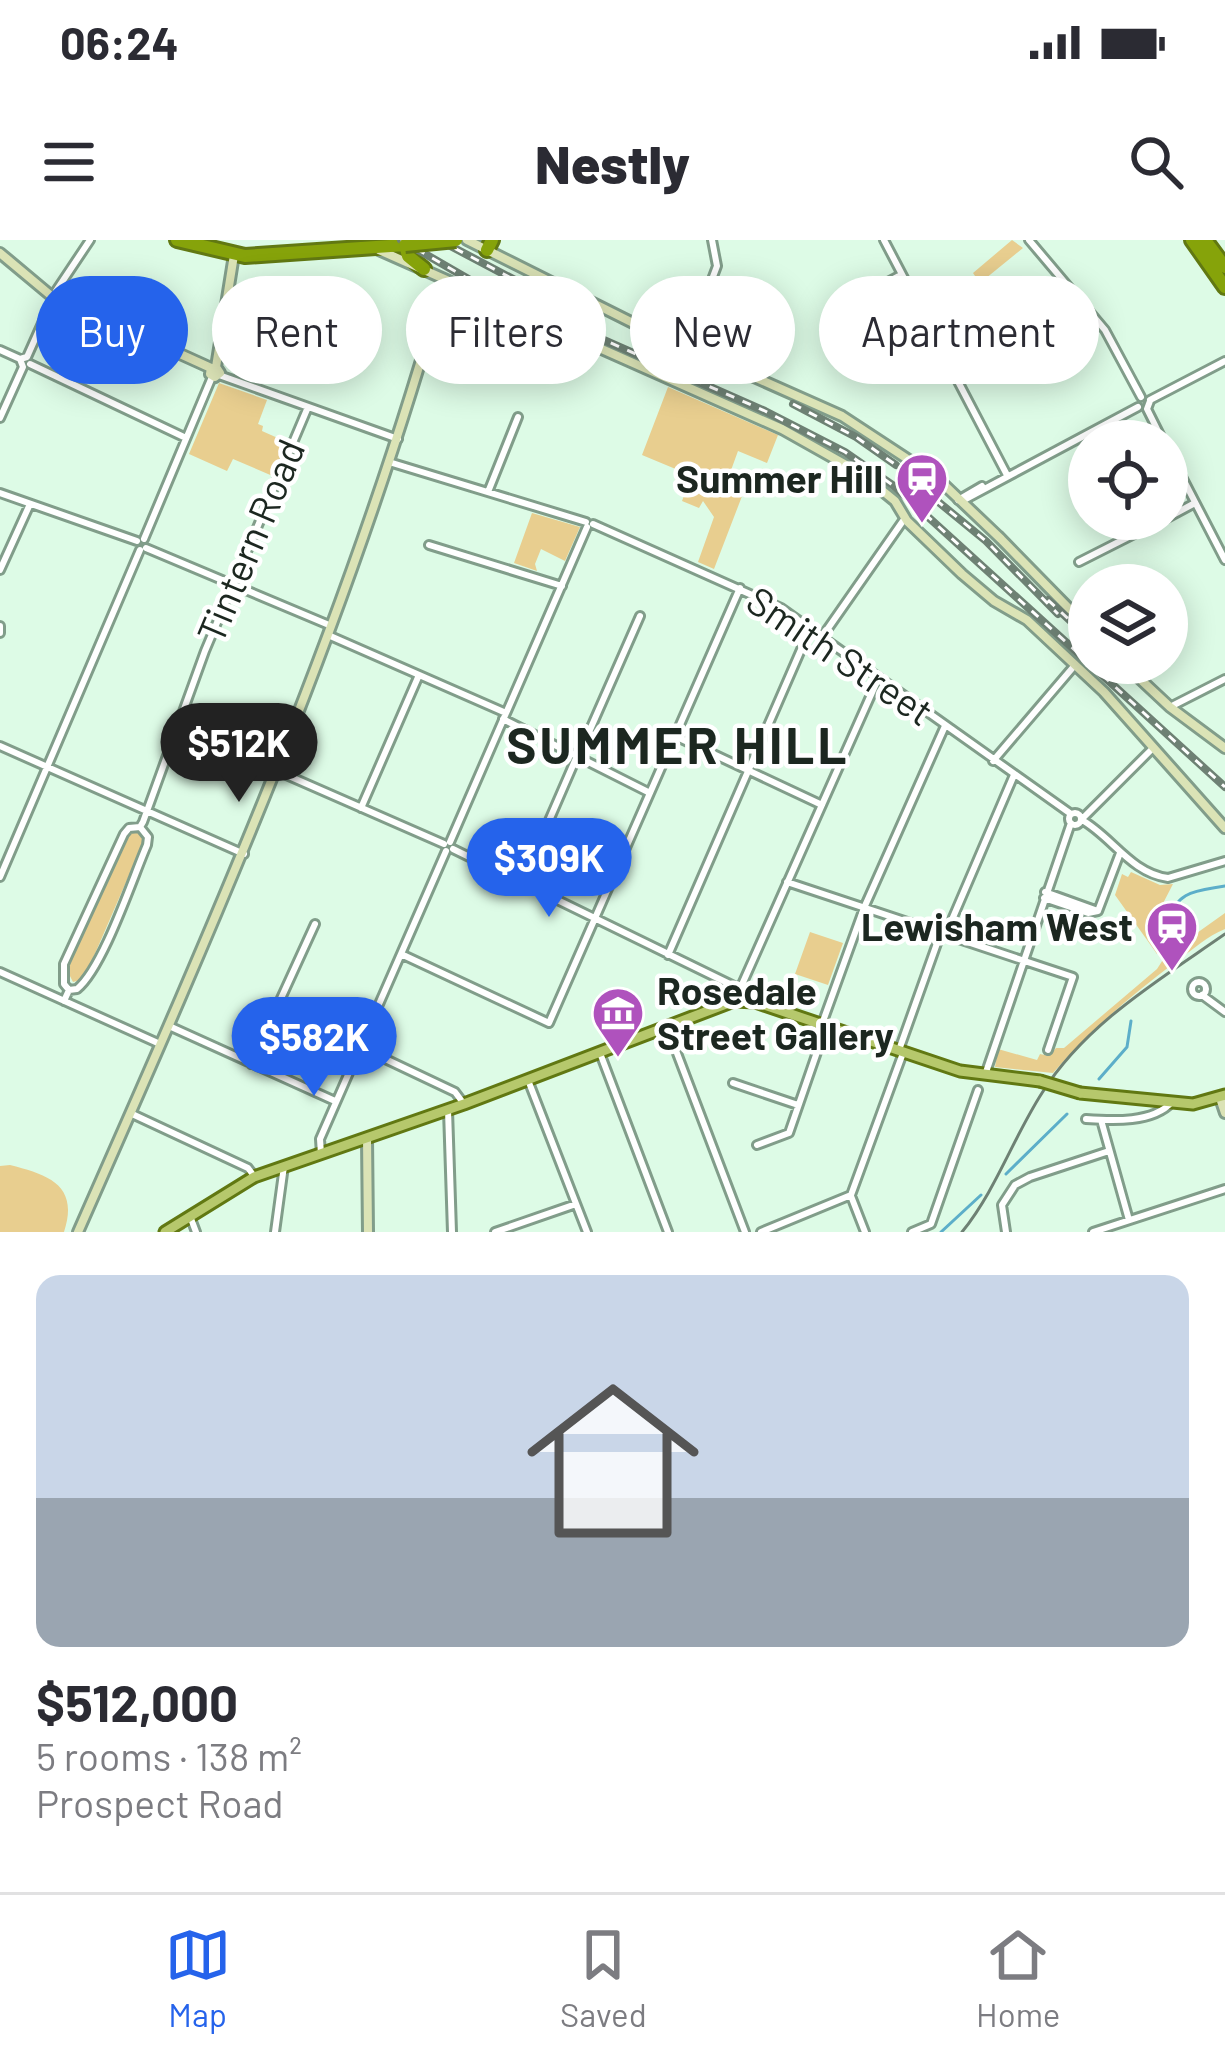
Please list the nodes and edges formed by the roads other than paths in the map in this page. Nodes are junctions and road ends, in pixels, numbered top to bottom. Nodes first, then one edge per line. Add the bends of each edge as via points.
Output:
1 (90, 240) edge
2 (177, 240) edge
3 (456, 240) edge
4 (467, 240) edge
5 (712, 240) edge
6 (884, 240) edge
7 (1029, 240) edge
8 (1192, 240) edge
9 (1204, 240) edge
10 (439, 241) edge
11 (405, 245) junction
12 (489, 245) edge
13 (374, 248) junction
14 (0, 253) edge
15 (234, 255) junction
16 (1225, 267) edge
17 (424, 269) junction
18 (901, 275) joint
19 (67, 276) edge
20 (230, 276) edge
21 (436, 276) edge
22 (713, 276) edge
23 (36, 282) edge
24 (1225, 287) edge
25 (36, 337) edge
26 (0, 350) edge
27 (606, 352) edge
28 (1225, 361) edge
29 (25, 362) junction
30 (212, 376) edge
31 (248, 384) edge
32 (414, 384) edge
33 (1144, 403) junction
34 (308, 407) junction
35 (0, 418) edge
36 (518, 418) dead end
37 (1152, 420) edge
38 (186, 438) junction
39 (398, 439) junction
40 (389, 462) junction
41 (1007, 475) junction
42 (1188, 489) edge
43 (488, 492) junction
44 (0, 493) edge
45 (960, 500) junction
46 (1195, 503) junction
47 (30, 504) junction
48 (1188, 507) edge
49 (905, 518) junction
50 (589, 524) junction
51 (1122, 540) edge
52 (142, 545) junction
53 (429, 545) dead end
54 (1225, 560) edge
55 (1079, 562) dead end
56 (0, 570) edge
57 (233, 584) junction
58 (562, 586) junction
59 (740, 588) junction
60 (1068, 607) edge
61 (640, 616) dead end
62 (810, 629) junction
63 (327, 630) junction
64 (821, 637) junction
65 (1068, 658) edge
66 (1068, 673) edge
67 (419, 675) junction
68 (878, 678) junction
69 (1225, 679) edge
70 (1094, 684) edge
71 (1145, 684) edge
72 (1170, 707) junction
73 (505, 716) junction
74 (945, 726) junction
75 (675, 736) junction
76 (0, 746) edge
77 (1155, 746) junction
78 (1225, 748) edge
79 (578, 757) junction
80 (994, 761) junction
81 (48, 767) junction
82 (275, 770) junction
83 (749, 770) junction
84 (1014, 776) junction
85 (650, 793) junction
86 (822, 805) junction
87 (361, 808) junction
88 (147, 811) junction
89 (1071, 819) junction
90 (1082, 820) junction
91 (140, 827) junction
92 (1225, 828) edge
93 (448, 846) junction
94 (0, 850) edge
95 (1120, 853) junction
96 (10, 854) junction
97 (244, 854) junction
98 (1225, 861) edge
99 (0, 877) edge
100 (788, 882) junction
101 (521, 883) junction
102 (1044, 895) junction
103 (863, 908) junction
104 (595, 919) junction
105 (315, 924) dead end
106 (943, 935) junction
107 (401, 954) junction
108 (668, 955) junction
109 (1022, 961) junction
110 (0, 972) edge
111 (70, 990) junction
112 (1202, 994) dead end
113 (740, 995) junction
114 (64, 1001) junction
115 (1225, 1012) edge
116 (824, 1025) junction
117 (169, 1026) junction
118 (667, 1027) junction
119 (160, 1044) junction
120 (360, 1048) junction
121 (1048, 1049) dead end
122 (901, 1051) junction
123 (600, 1053) junction
124 (251, 1064) junction
125 (985, 1075) junction
126 (528, 1080) junction
127 (733, 1083) dead end
128 (979, 1090) dead end
129 (1223, 1096) edge
130 (336, 1102) junction
131 (1172, 1102) junction
132 (464, 1104) junction
133 (799, 1105) junction
134 (448, 1109) junction
135 (130, 1113) junction
136 (1225, 1113) edge
137 (1086, 1119) dead end
138 (1101, 1120) junction
139 (367, 1138) junction
140 (757, 1145) dead end
141 (1109, 1151) junction
142 (321, 1154) junction
143 (284, 1166) junction
144 (254, 1177) junction
145 (1225, 1189) edge
146 (851, 1195) junction
147 (576, 1204) junction
148 (190, 1216) junction
149 (1129, 1220) junction
150 (78, 1232) edge
151 (165, 1232) edge
152 (196, 1232) edge
153 (275, 1232) edge
154 (368, 1232) edge
155 (452, 1232) edge
156 (495, 1232) edge
157 (587, 1232) edge
158 (668, 1232) edge
159 (746, 1232) edge
160 (761, 1232) edge
161 (865, 1232) edge
162 (912, 1232) edge
163 (1006, 1232) edge
164 (1093, 1232) edge

1 - 19 street
2 - 15 highway
3 - 10 highway, bridge
4 - 12 street
5 - 22 street
6 - 18 street
7 - 33 street via 1105,330
8 - 24 highway
9 - 16 highway
10 - 11 highway, bridge
11 - 13 highway
11 - 17 highway
12 - 45 street via 637,325 842,416
13 - 15 highway
13 - 17 street
14 - 23 street
15 - 20 street
17 - 21 street
18 - 41 street
25 - 29 street
26 - 29 street
27 - 49 street via 799,437 880,487
28 - 33 street
29 - 35 street
29 - 38 street
30 - 38 street
31 - 34 street
32 - 39 street
33 - 37 street
33 - 41 street
34 - 39 street
34 - 57 street, Tintern Road
36 - 43 street
38 - 52 street
39 - 40 street
40 - 43 street, Smith Street
40 - 63 street
41 - 45 street
42 - 46 street
43 - 50 street, Smith Street
44 - 47 street
45 - 60 street
46 - 48 street
46 - 54 street
47 - 52 street
47 - 56 street
49 - 64 street
49 - 65 street
50 - 58 street
50 - 59 street, Smith Street
51 - 55 street
52 - 57 street
52 - 81 street
53 - 58 street
57 - 63 street
57 - 88 street, Tintern Road
58 - 73 street
59 - 62 street, Smith Street
59 - 75 street
61 - 79 street
62 - 64 street, Smith Street
62 - 83 street
63 - 67 street
63 - 82 street
64 - 68 street, Smith Street
66 - 80 street
67 - 73 street
67 - 87 street
68 - 74 street, Smith Street
68 - 86 street
69 - 72 street
70 - 77 street
71 - 72 street
72 - 78 street
73 - 79 street
73 - 93 street
74 - 80 street, Smith Street
74 - 103 street
75 - 83 street
75 - 85 street
76 - 81 street
77 - 90 street
77 - 92 street
79 - 85 street
79 - 101 street
80 - 84 street, Smith Street
81 - 88 street
81 - 96 street
82 - 87 street
82 - 97 street
83 - 86 street
83 - 108 street
84 - 89 street, Smith Street
84 - 106 street
85 - 104 street
86 - 100 street
87 - 93 street
88 - 91 street, Tintern Road
88 - 97 street
89 - 90 street, Smith Street via 1077,813
89 - 102 street
90 - 95 street
91 - 111 street via 147,845 126,895 90,976
91 - 111 street via 124,834 64,964
93 - 101 street
93 - 107 street
94 - 96 street
95 - 98 street via 1163,878
95 - 102 street via 1098,911
96 - 99 street
97 - 117 street
100 - 103 street
100 - 113 street
101 - 104 street
102 - 109 street
103 - 106 street
103 - 116 street
104 - 107 street via 549,1023
104 - 108 street
105 - 124 street
106 - 109 street
106 - 122 street
107 - 120 street
108 - 113 street
109 - 121 street via 1073,977
109 - 125 street
110 - 114 street
111 - 114 street
112 - 115 street
113 - 116 main road
113 - 118 main road
114 - 119 street
116 - 122 main road
116 - 133 street
117 - 119 street
117 - 124 street
118 - 123 main road
118 - 159 street
119 - 135 street
120 - 130 street
120 - 132 street via 455,1092
122 - 125 main road
122 - 146 street
123 - 126 main road
123 - 158 street
124 - 130 street
125 - 131 main road, bridge
126 - 132 main road
126 - 147 street
127 - 133 street
128 - 162 street via 931,1224
129 - 131 main road
129 - 136 street
130 - 142 street
131 - 138 street via 1163,1112
132 - 134 main road
133 - 140 street via 789,1133
134 - 139 main road
134 - 155 street
135 - 144 street
135 - 150 street
137 - 138 street
138 - 141 street
139 - 142 main road
139 - 154 street
141 - 149 street
141 - 163 street via 1030,1177 1002,1205
142 - 143 main road
143 - 144 main road
143 - 153 street
144 - 148 main road
145 - 149 street
146 - 160 street
146 - 161 street
147 - 156 street
147 - 157 street
148 - 151 main road
148 - 152 street
149 - 164 street

